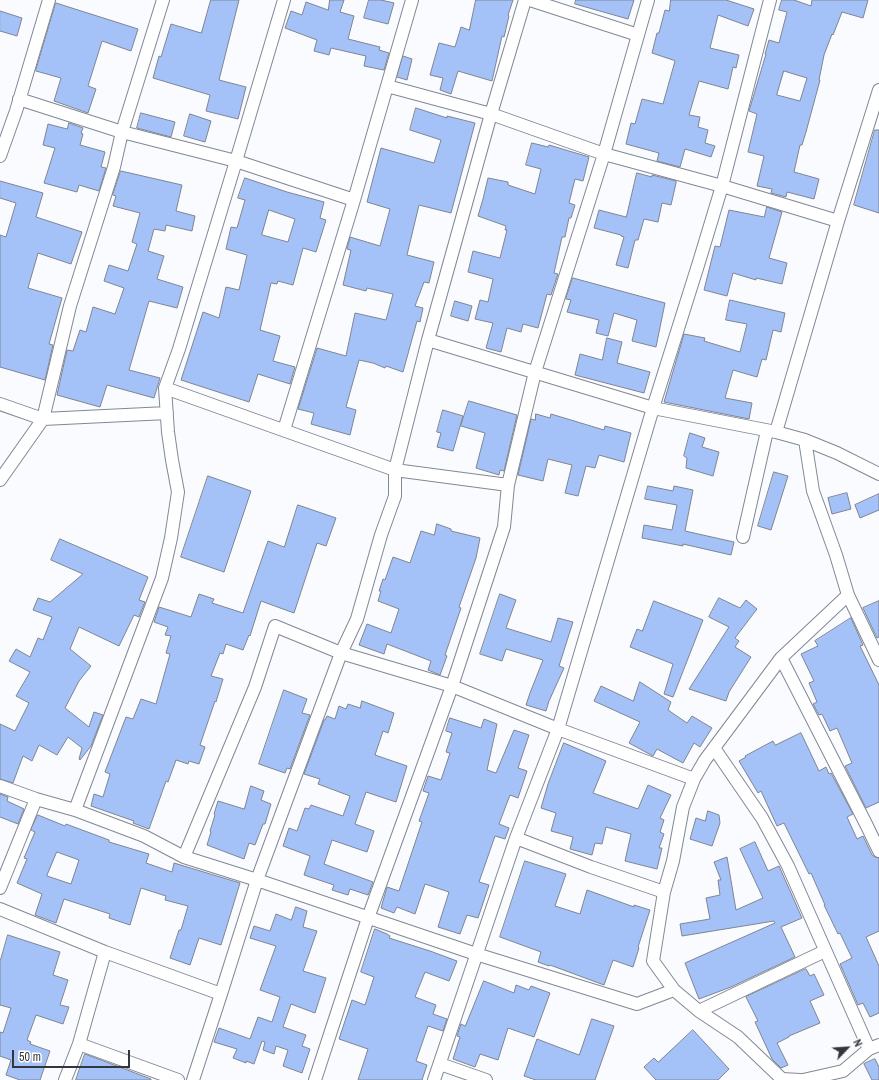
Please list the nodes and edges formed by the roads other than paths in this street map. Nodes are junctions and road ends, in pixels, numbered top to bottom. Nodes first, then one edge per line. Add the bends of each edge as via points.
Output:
1 (48, 0) edge
2 (163, 0) edge
3 (284, 0) edge
4 (412, 0) edge
5 (525, 0) edge
6 (530, 0) edge
7 (648, 0) edge
8 (770, 0) edge
9 (638, 35) junction
10 (387, 86) junction
11 (879, 90) edge
12 (19, 99) junction
13 (491, 114) junction
14 (122, 132) junction
15 (604, 154) junction
16 (0, 156) edge
17 (236, 161) junction
18 (722, 186) junction
19 (354, 200) junction
20 (838, 221) junction
21 (428, 340) junction
22 (535, 372) junction
23 (165, 388) junction
24 (0, 404) edge
25 (652, 408) junction
26 (167, 413) junction
27 (43, 419) junction
28 (284, 430) junction
29 (772, 432) junction
30 (805, 440) junction
31 (395, 470) junction
32 (879, 474) edge
33 (0, 480) edge
34 (508, 485) junction
35 (743, 536) dead end
36 (848, 596) junction
37 (341, 653) junction
38 (781, 658) junction
39 (879, 660) edge
40 (452, 686) junction
41 (558, 729) junction
42 (714, 748) junction
43 (694, 779) junction
44 (0, 786) edge
45 (36, 799) junction
46 (75, 810) junction
47 (516, 838) junction
48 (879, 851) edge
49 (184, 857) junction
50 (256, 880) junction
51 (0, 888) edge
52 (664, 892) junction
53 (0, 909) edge
54 (368, 918) junction
55 (825, 950) junction
56 (105, 952) junction
57 (476, 954) junction
58 (674, 990) junction
59 (221, 994) junction
60 (699, 1011) junction
61 (79, 1044) junction
62 (874, 1047) edge
63 (440, 1064) junction
64 (844, 1076) edge
65 (65, 1080) edge
66 (178, 1080) edge
67 (193, 1080) edge
68 (315, 1080) edge
69 (434, 1080) edge
70 (486, 1080) edge
71 (801, 1080) edge
72 (828, 1080) edge

1 - 12 street
2 - 14 street
3 - 17 street
4 - 10 street
5 - 13 street
6 - 9 street
7 - 9 street
8 - 18 street
9 - 15 street
10 - 13 street
10 - 19 street
11 - 20 street
12 - 14 street
12 - 16 street
13 - 15 street
13 - 21 street
14 - 17 street
14 - 27 street via 114,167 70,306
15 - 18 street
15 - 22 street
17 - 19 street
17 - 23 street
18 - 20 street
18 - 25 street
19 - 28 street
20 - 29 street
21 - 22 street
21 - 31 street
22 - 25 street
22 - 34 street
23 - 26 street
23 - 28 street
24 - 27 street
25 - 29 street
25 - 41 street
26 - 27 street
26 - 46 street via 178,492 162,578
27 - 33 street
28 - 31 street
29 - 30 street
29 - 35 street
30 - 32 street
30 - 36 street via 813,492
31 - 34 street
31 - 37 street via 395,496 380,535 357,619
34 - 40 street via 504,527
36 - 38 street
36 - 39 street
37 - 40 street
37 - 49 street via 275,626 255,687
37 - 50 street
38 - 42 street
38 - 48 street
40 - 41 street
40 - 54 street
41 - 43 street
41 - 47 street
42 - 43 street
42 - 55 street via 762,818 788,866
43 - 52 street via 683,807 673,861
44 - 45 street
45 - 46 street
45 - 51 street
46 - 49 street via 144,836
47 - 52 street
47 - 57 street
49 - 50 street
50 - 54 street
50 - 59 street
52 - 58 street via 653,961
53 - 56 street
54 - 57 street
54 - 68 street
55 - 60 street
55 - 62 street
56 - 59 street
56 - 61 street
57 - 58 street via 637,1004
57 - 63 street
58 - 60 street
59 - 67 street
60 - 71 street via 738,1037 782,1079
61 - 65 street
61 - 66 street
62 - 64 street
63 - 69 street
63 - 70 street
64 - 71 street
64 - 72 street

